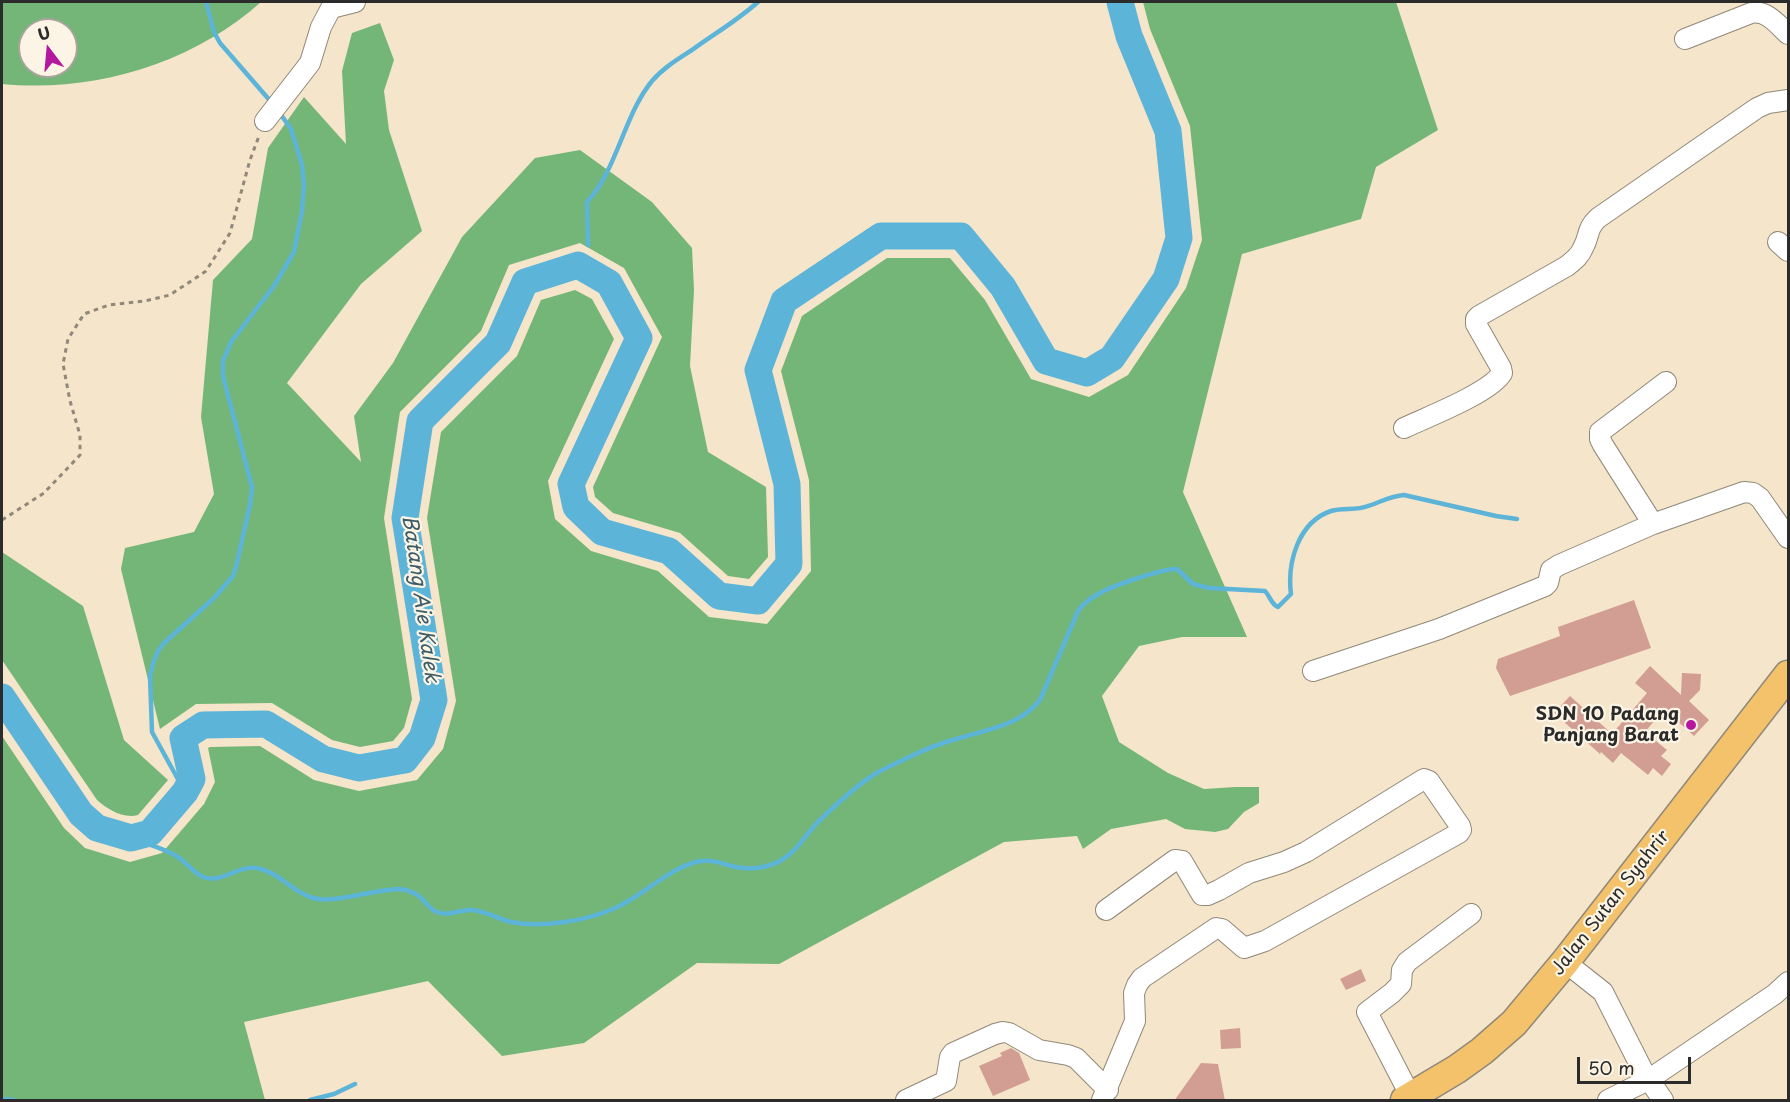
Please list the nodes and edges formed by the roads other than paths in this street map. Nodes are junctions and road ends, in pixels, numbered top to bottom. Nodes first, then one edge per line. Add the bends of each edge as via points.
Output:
1 (355, 2) edge
2 (1788, 34) edge
3 (1685, 39) dead end
4 (1788, 100) edge
5 (265, 121) road end
6 (1666, 382) dead end
7 (1404, 428) dead end
8 (1653, 524) junction
9 (1788, 538) edge
10 (1313, 671) dead end
11 (1788, 675) edge
12 (1106, 910) dead end
13 (1471, 914) dead end
14 (1565, 962) junction
15 (1788, 982) edge
16 (1648, 1080) junction
17 (1105, 1095) edge
18 (1408, 1099) edge
19 (906, 1101) edge
20 (1608, 1101) edge
21 (1663, 1101) edge

1 - 5 street via 331,8 310,63
2 - 3 street via 1758,12
4 - 7 street via 1757,108 1598,218 1591,224 1577,258 1479,316 1476,324 1501,368 1500,377 1480,392
6 - 8 street via 1600,432 1603,445
8 - 9 street via 1744,492 1760,498
8 - 10 street via 1555,567 1545,586 1439,629
11 - 14 highway, Jalan Sutan Syahrir
12 - 17 street via 1175,860 1182,861 1202,895 1208,895 1249,873 1306,852 1424,778 1461,830 1265,941 1244,948 1216,928 1142,978 1134,993 1135,1021
13 - 18 street via 1407,962 1401,984 1367,1012
14 - 16 street via 1603,992
14 - 18 highway, Jalan Sutan Syahrir via 1497,1038
15 - 16 street
16 - 20 street
16 - 21 street
17 - 19 street via 1076,1058 1040,1050 1003,1032 957,1050 950,1057 946,1081

